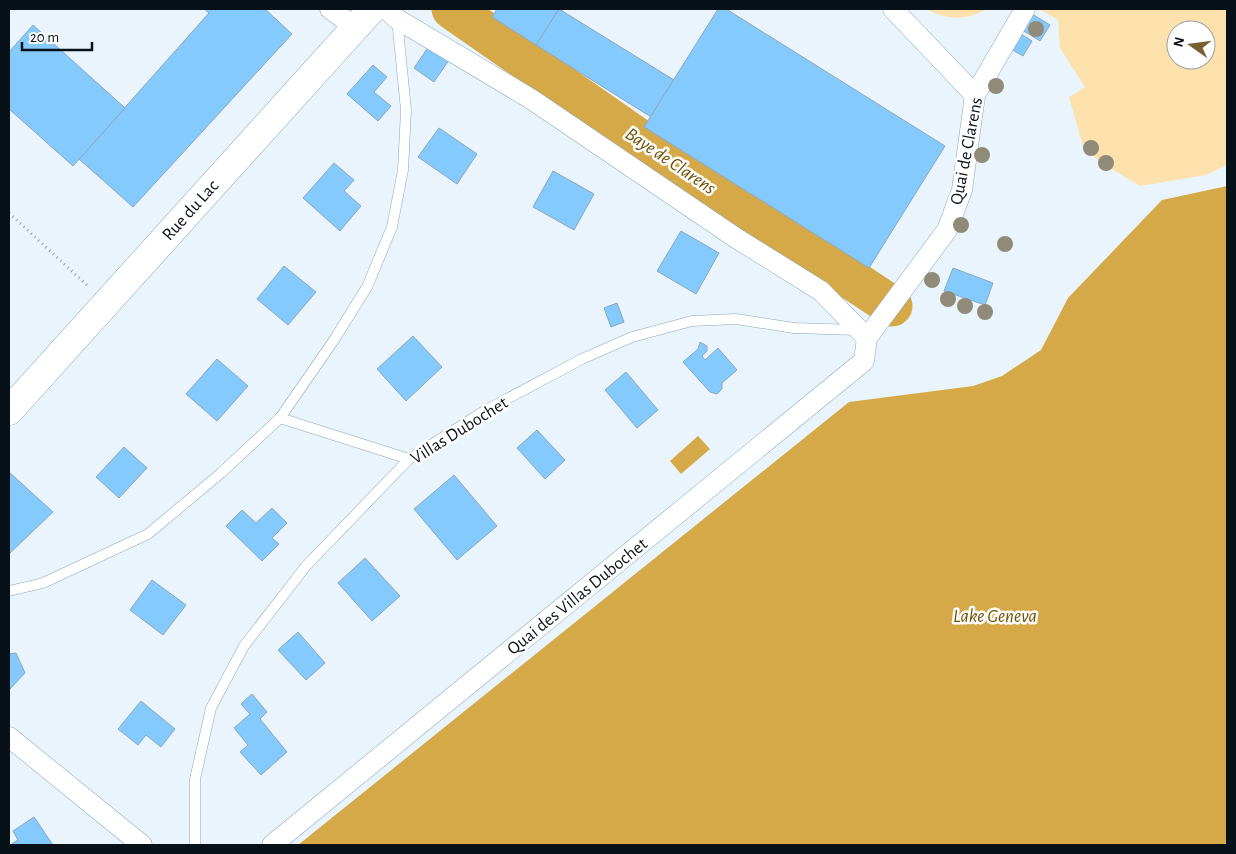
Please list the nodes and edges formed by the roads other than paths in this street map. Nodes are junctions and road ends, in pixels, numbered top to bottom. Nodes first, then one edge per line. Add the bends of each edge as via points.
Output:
1 (330, 9) edge
2 (893, 9) edge
3 (1025, 9) edge
4 (391, 14) edge
5 (363, 18) edge
6 (975, 95) junction
7 (865, 333) junction
8 (9, 410) edge
9 (280, 418) junction
10 (409, 459) junction
11 (9, 591) edge
12 (9, 738) edge
13 (142, 845) edge
14 (195, 845) edge
15 (272, 845) edge

1 - 5 street
2 - 6 street
3 - 6 street, Quai de Clarens
4 - 7 street via 531,100 821,291
4 - 9 lane via 406,110 404,170 392,227 367,286
5 - 8 main road, Rue du Lac
6 - 7 street, Quai de Clarens via 962,190 947,230
7 - 10 lane, Villas Dubochet via 794,328 736,318 692,320 632,337 582,359 486,410
7 - 15 street, Quai des Villas Dubochet via 864,361
9 - 10 lane
9 - 11 lane via 148,534 43,583
10 - 14 lane, Villas Dubochet via 306,566 244,646 211,708 195,779
12 - 13 street

